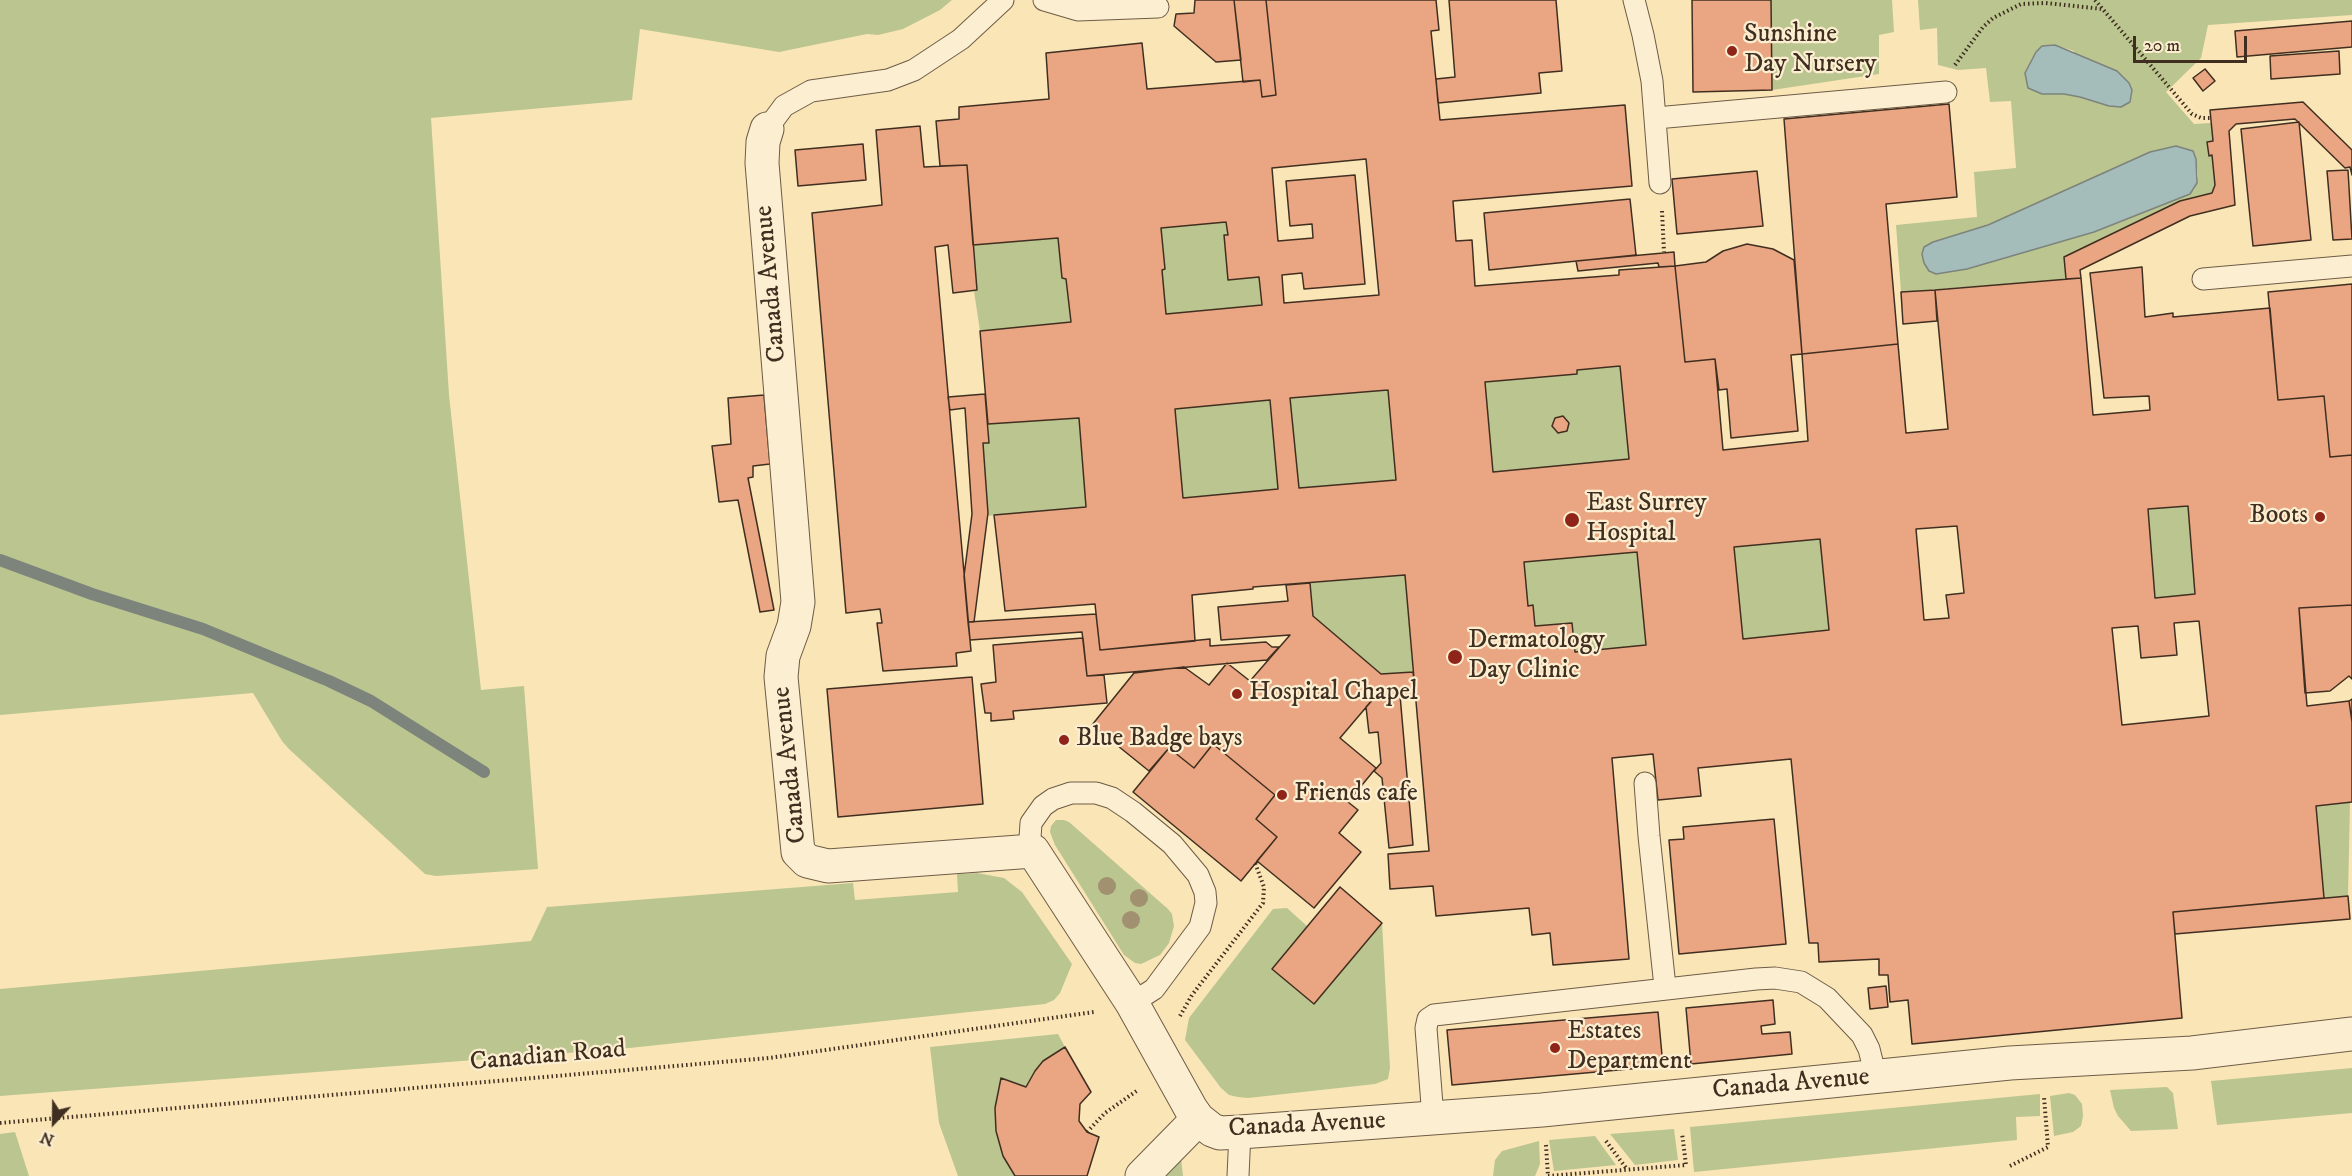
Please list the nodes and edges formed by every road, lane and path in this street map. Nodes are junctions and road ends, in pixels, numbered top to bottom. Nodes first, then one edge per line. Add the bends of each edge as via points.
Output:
1 (1003, 0) edge
2 (1044, 0) edge
3 (1634, 0) edge
4 (2095, 0) edge
5 (1158, 7) dead end
6 (2103, 9) junction
7 (1946, 92) joint
8 (1656, 118) junction
9 (2211, 118) dead end
10 (767, 129) joint
11 (1660, 183) joint
12 (1664, 252) dead end
13 (2352, 266) edge
14 (2203, 279) dead end
15 (1645, 783) dead end
16 (1034, 851) junction
17 (1255, 863) dead end
18 (1665, 987) junction
19 (1132, 1003) junction
20 (1097, 1012) dead end
21 (1177, 1022) dead end
22 (2352, 1034) edge
23 (1876, 1077) junction
24 (1142, 1087) dead end
25 (2044, 1090) dead end
26 (1433, 1118) junction
27 (1198, 1119) junction
28 (0, 1123) edge
29 (1087, 1132) dead end
30 (1240, 1132) junction
31 (1682, 1132) dead end
32 (1602, 1136) dead end
33 (1546, 1143) dead end
34 (2010, 1166) dead end
35 (1627, 1169) junction
36 (1142, 1176) edge
37 (1238, 1176) edge
38 (1548, 1176) edge

1 - 10 lane via 961,39 914,70 888,80 812,91 784,106
2 - 5 lane via 1078,10
3 - 8 lane via 1650,67
4 - 6 path
6 - 7 path via 2032,2 2009,9 1972,38 1955,64
6 - 9 path via 2192,114
7 - 8 lane
8 - 11 lane
10 - 16 street, Canada Avenue via 762,163 798,602 781,677 796,848 807,861 828,866
11 - 12 path
13 - 14 lane
15 - 18 lane
16 - 19 street, Canada Avenue
16 - 19 lane via 1031,823 1042,806 1071,793 1096,793 1133,812 1172,844 1194,869 1205,892 1200,927 1154,989
17 - 21 path via 1264,886 1263,903 1188,1001
18 - 23 lane via 1765,978 1801,982 1827,998 1857,1028 1869,1049
18 - 26 lane via 1430,1017 1426,1035
19 - 27 street, Canada Avenue
20 - 28 path, Canadian Road via 769,1058
22 - 23 street, Canada Avenue via 2192,1053 2010,1063
23 - 26 street, Canada Avenue
24 - 29 path via 1105,1113
25 - 34 path via 2048,1147
26 - 30 street, Canada Avenue
27 - 30 street, Canada Avenue via 1212,1130
27 - 36 street, Canada Avenue
30 - 37 lane
31 - 35 path via 1686,1165
32 - 35 path
33 - 38 path
35 - 38 path

